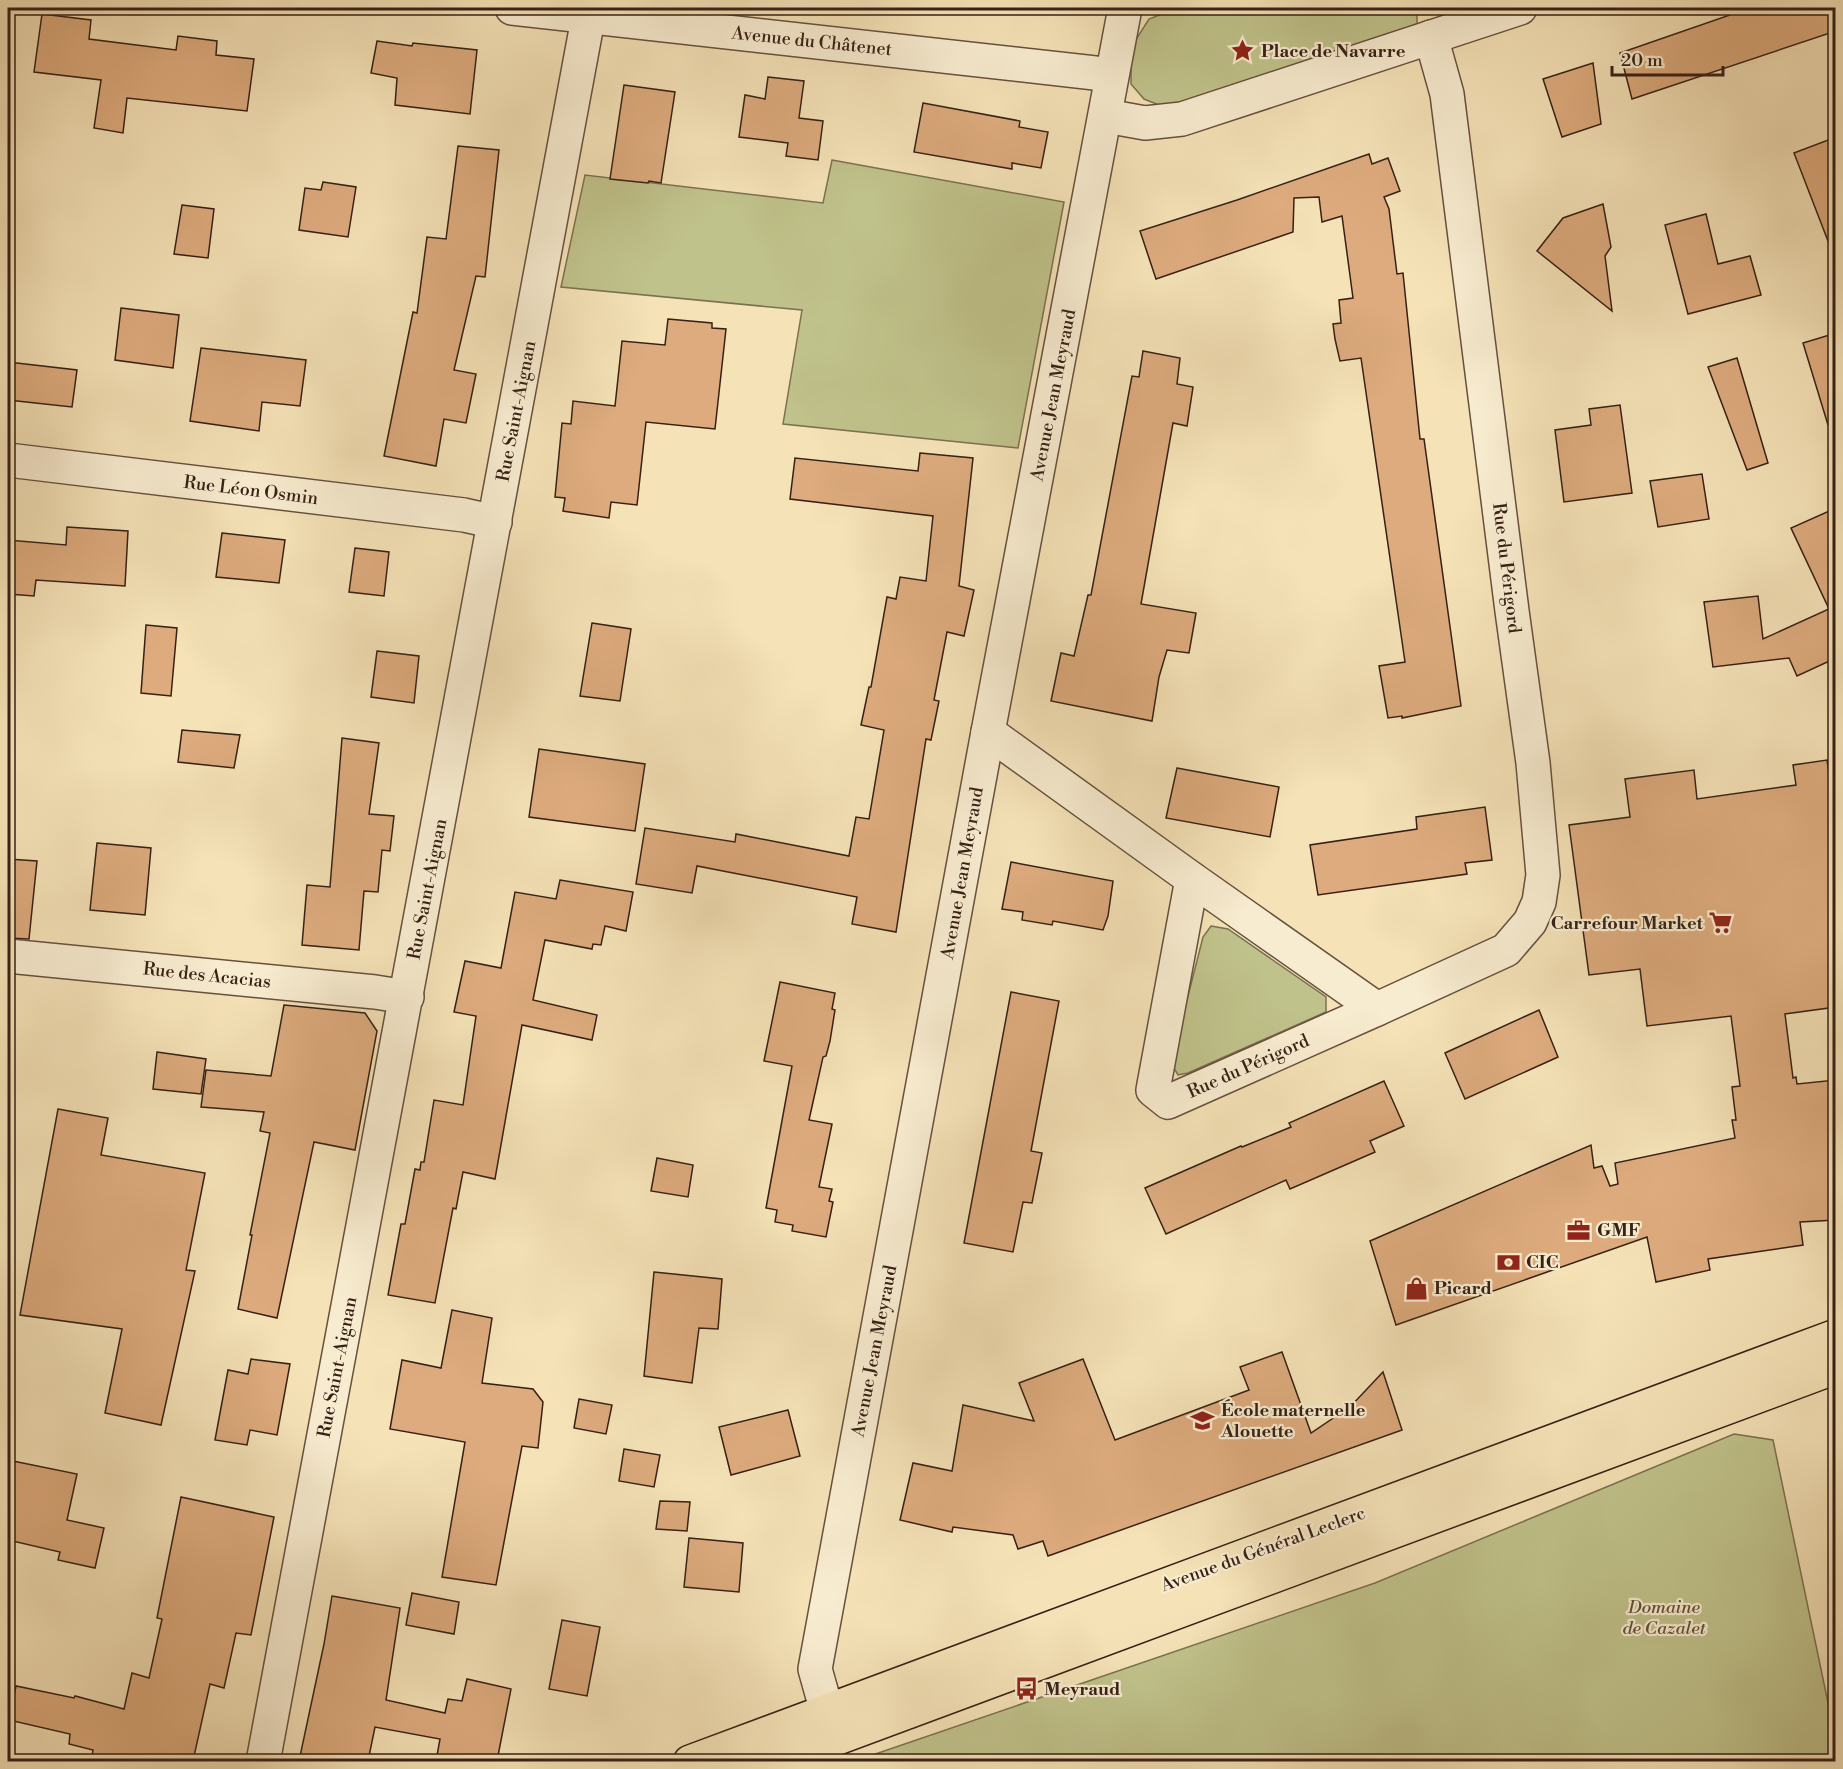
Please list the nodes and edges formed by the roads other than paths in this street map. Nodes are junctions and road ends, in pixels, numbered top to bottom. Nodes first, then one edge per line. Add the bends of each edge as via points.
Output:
1 (512, 8) edge
2 (1125, 8) edge
3 (1520, 8) edge
4 (590, 12) edge
5 (1431, 37) junction
6 (1112, 78) junction
7 (1106, 116) junction
8 (8, 460) edge
9 (495, 522) junction
10 (988, 732) junction
11 (1192, 879) junction
12 (8, 956) edge
13 (407, 997) junction
14 (1377, 1009) junction
15 (1836, 1336) edge
16 (1836, 1367) edge
17 (834, 1722) junction
18 (263, 1761) edge
19 (690, 1761) edge
20 (773, 1761) edge

1 - 4 street, Avenue du Châtenet
2 - 6 street, Avenue Jean Meyraud
3 - 5 street
4 - 6 street, Avenue du Châtenet
4 - 9 street, Rue Saint-Aignan
5 - 7 street via 1182,119 1145,123
5 - 14 street, Rue du Périgord via 1447,94 1533,763 1543,875 1539,902 1530,922 1506,950
6 - 7 street, Avenue Jean Meyraud
7 - 10 street, Avenue Jean Meyraud
8 - 9 street, Rue Léon Osmin via 464,515
9 - 13 street, Rue Saint-Aignan
10 - 11 street
10 - 17 street, Avenue Jean Meyraud via 815,1669
11 - 14 street
11 - 14 street, Rue du Périgord via 1153,1090 1168,1102
12 - 13 street, Rue des Acacias
13 - 18 street, Rue Saint-Aignan
15 - 17 main road, Avenue du Général Leclerc
16 - 17 main road, Avenue du Général Leclerc
17 - 19 main road, Avenue du Général Leclerc
17 - 20 main road, Avenue du Général Leclerc

